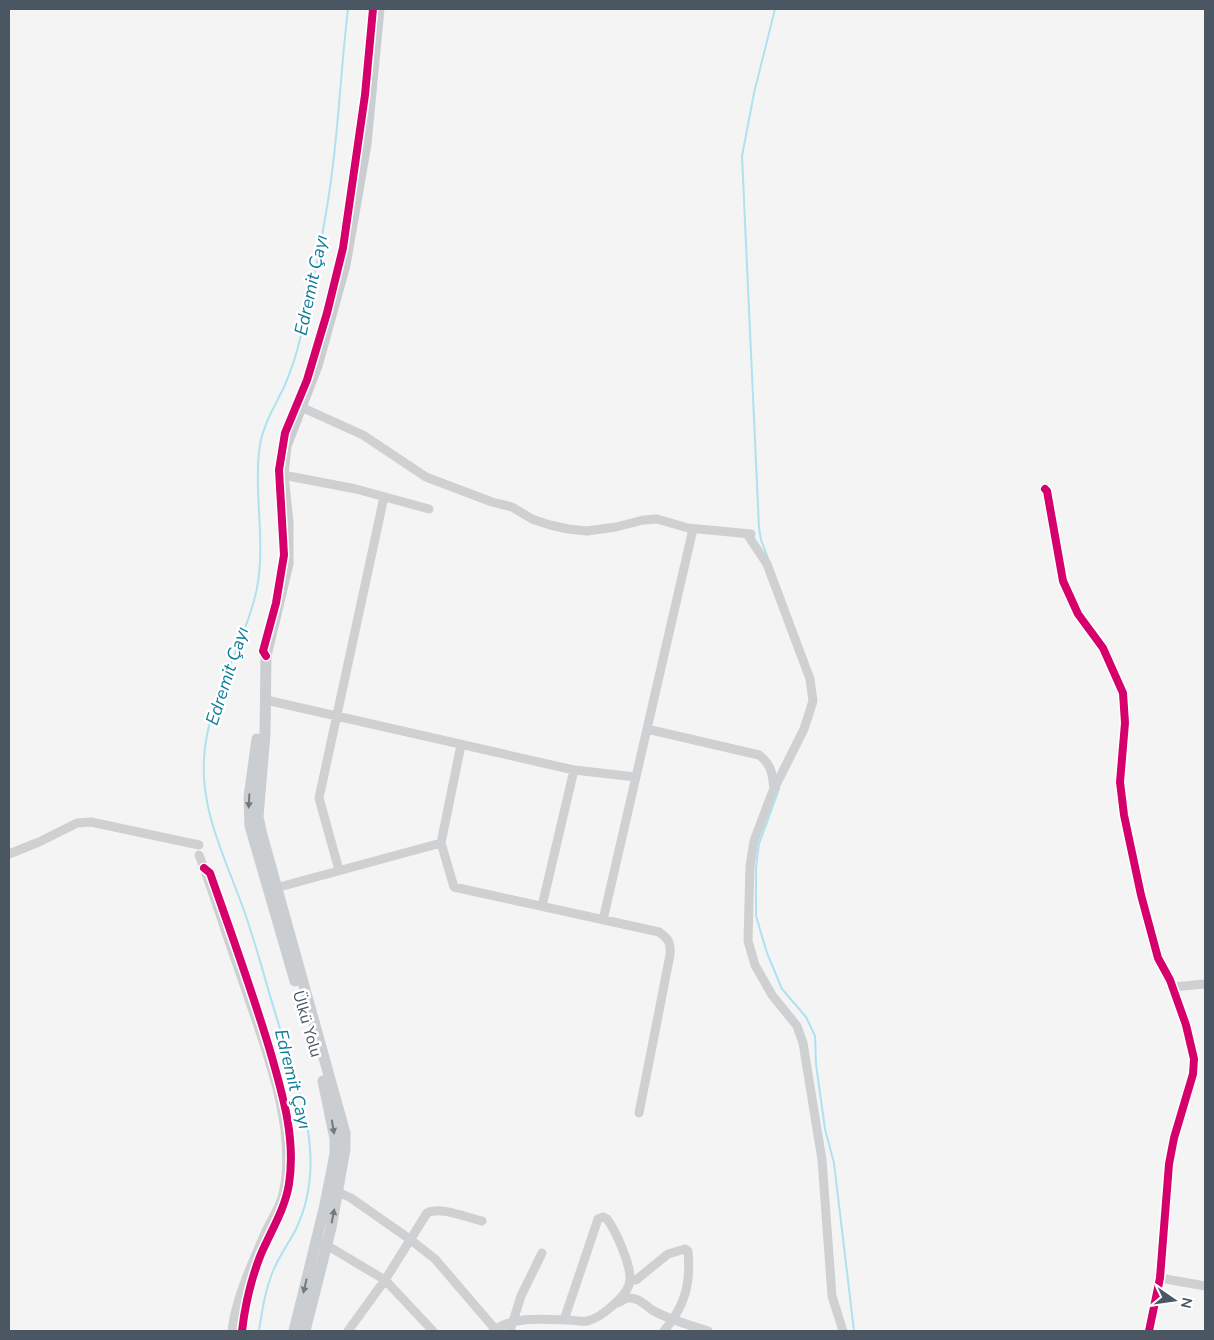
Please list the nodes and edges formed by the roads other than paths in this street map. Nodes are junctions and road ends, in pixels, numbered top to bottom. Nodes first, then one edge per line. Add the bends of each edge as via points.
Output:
1 (379, 9) edge
2 (301, 407) junction
3 (283, 475) junction
4 (1045, 489) dead end
5 (384, 497) junction
6 (429, 509) dead end
7 (693, 529) junction
8 (266, 700) junction
9 (336, 716) junction
10 (647, 729) junction
11 (461, 745) junction
12 (574, 770) junction
13 (636, 777) junction
14 (774, 789) junction
15 (441, 843) junction
16 (199, 845) dead end
17 (9, 854) edge
18 (199, 855) dead end
19 (339, 870) junction
20 (272, 889) junction
21 (542, 906) junction
22 (603, 920) junction
23 (1205, 984) edge
24 (1173, 987) junction
25 (639, 1113) dead end
26 (338, 1192) junction
27 (482, 1221) dead end
28 (411, 1240) junction
29 (322, 1242) junction
30 (542, 1253) dead end
31 (1160, 1278) junction
32 (385, 1280) junction
33 (630, 1280) junction
34 (1205, 1286) edge
35 (242, 1293) junction
36 (614, 1304) junction
37 (564, 1320) junction
38 (674, 1320) junction
39 (511, 1327) edge
40 (494, 1330) edge
41 (232, 1331) edge
42 (238, 1331) edge
43 (294, 1331) edge
44 (305, 1331) edge
45 (348, 1331) edge
46 (432, 1331) edge
47 (664, 1331) edge
48 (708, 1331) edge
49 (843, 1331) edge
50 (1149, 1331) edge

1 - 2 main road, Ülkü Yolu via 366,144 345,265 317,366
2 - 3 main road, Ülkü Yolu via 286,446
2 - 7 street via 363,435 426,477 512,507 550,525 587,531 657,520
3 - 5 street
3 - 8 main road, Ülkü Yolu via 288,564 266,656
4 - 24 street via 1063,581 1078,614 1103,648 1123,693 1125,723 1120,782 1124,815 1158,958
5 - 6 street
5 - 9 street
7 - 10 street
7 - 14 street via 749,534 767,564 810,679 813,701 804,729
8 - 9 street
8 - 20 main road, Ülkü Yolu via 258,732 249,811 254,842
9 - 11 street
9 - 19 street via 319,798
10 - 13 street
10 - 14 street via 759,755 768,762
11 - 12 street
11 - 15 street
12 - 13 street
12 - 21 street
13 - 22 street
14 - 49 street via 754,840 748,941 755,965 772,995 797,1026 803,1042 822,1160 832,1296
15 - 19 street
15 - 21 street via 454,887
16 - 17 street via 91,822 77,823
18 - 35 street via 273,1073 286,1139 283,1194
19 - 20 street
20 - 26 main road, Ülkü Yolu via 345,1133
20 -> 29 main road, Ülkü Yolu via 323,1078 335,1139
21 - 22 street
22 - 25 street via 659,932 668,938 671,945
23 - 24 street
24 - 31 street via 1194,1059 1193,1074 1169,1164
26 - 28 street
29 -> 26 main road, Ülkü Yolu
27 - 28 street via 435,1210 426,1216
28 - 32 street
28 - 40 street via 435,1259
29 - 32 street
29 -> 43 main road, Ülkü Yolu
29 - 44 main road, Ülkü Yolu
30 - 39 street via 521,1296
31 - 34 street
31 - 50 street
32 - 45 street
32 - 46 street
33 - 36 street
33 - 37 street via 628,1266 611,1224 607,1219 598,1219
33 - 38 street via 636,1280 668,1254 688,1251 685,1295
35 - 41 street via 234,1313
35 - 42 street
36 - 37 street via 587,1321
36 - 38 street via 629,1298 643,1302 650,1309
37 - 39 street via 524,1320
38 - 47 street
38 - 48 street
39 - 40 street

